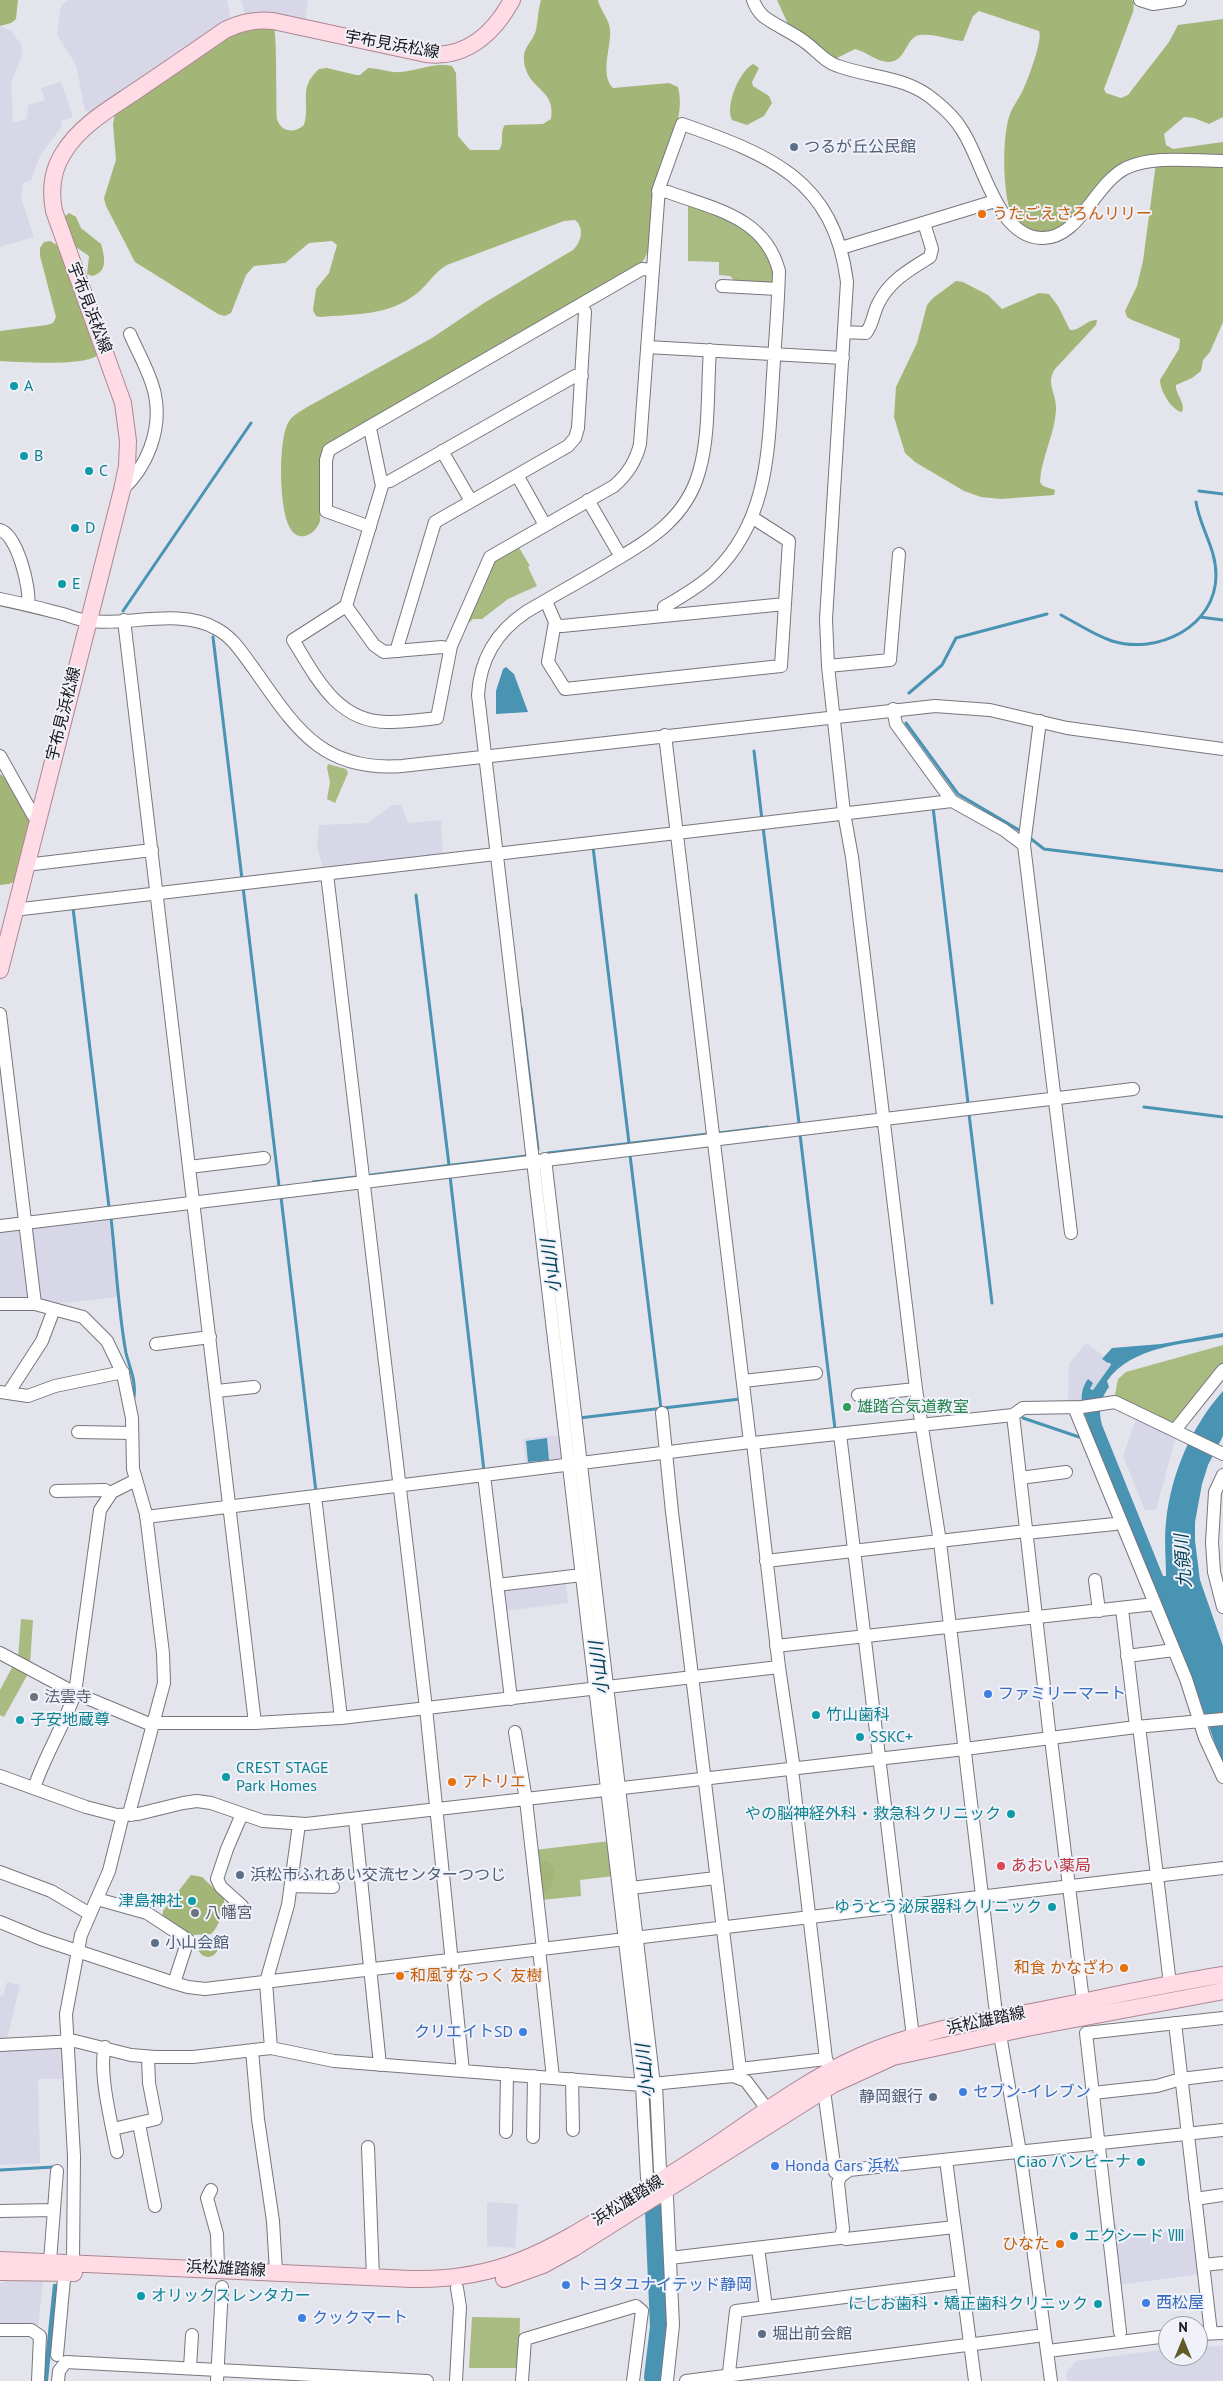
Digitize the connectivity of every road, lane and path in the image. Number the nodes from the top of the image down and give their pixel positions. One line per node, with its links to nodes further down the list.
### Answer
1 (512, 0): 25 (main road, 宇布見浜松線)
2 (753, 0): 7 (street)
3 (1140, 0): 4 (street)
4 (1180, 0)
5 (1223, 161): 7 (street)
6 (658, 191): 9 (street); 10 (street); 12 (street)
7 (995, 202): 8 (street)
8 (924, 223): 9 (street); 14 (street)
9 (841, 248): 14 (street)
10 (652, 270): 13 (street); 16 (street)
11 (722, 286): 12 (street)
12 (778, 289): 18 (street)
13 (580, 304): 20 (street); 21 (street)
14 (844, 332): 19 (street)
15 (130, 334): 25 (street)
16 (647, 347): 17 (street); 26 (street)
17 (710, 350): 18 (street); 33 (street)
18 (774, 354): 19 (street); 28 (street)
19 (843, 358): 45 (street)
20 (582, 376): 22 (street); 23 (street)
21 (368, 427): 24 (street); 30 (street)
22 (442, 452): 24 (street); 27 (street)
23 (517, 476): 27 (street); 29 (street)
24 (382, 483): 30 (street)
25 (122, 490): 41 (main road, 宇布見浜松線)
26 (588, 500): 29 (street); 33 (street)
27 (471, 502): 44 (street)
28 (753, 518): 36 (street); 39 (street)
29 (545, 525): 43 (street)
30 (370, 527): 38 (street)
31 (0, 530): 37 (street)
32 (899, 554): 45 (street)
33 (621, 557): 35 (street)
34 (0, 599): 37 (street)
35 (546, 601): 42 (street); 52 (street)
36 (785, 604): 39 (street); 42 (street)
37 (28, 605): 41 (street)
38 (346, 606): 43 (street); 44 (street)
39 (665, 615): 42 (street)
40 (124, 620): 41 (street); 52 (street); 58 (street)
41 (88, 621): 55 (main road, 宇布見浜松線)
42 (555, 625)
43 (450, 649): 44 (street)
44 (399, 651)
45 (828, 666): 47 (street)
46 (893, 709): 47 (street); 48 (street); 53 (street)
47 (834, 716): 49 (street); 54 (street)
48 (1040, 721): 50 (street); 57 (street)
49 (665, 735): 52 (street); 56 (street)
50 (1223, 749)
51 (0, 756): 55 (street)
52 (484, 756): 59 (street)
53 (952, 801): 54 (street); 57 (street)
54 (844, 813): 56 (street); 68 (street)
55 (38, 816): 60 (main road, 宇布見浜松線)
56 (677, 833): 59 (street); 69 (street)
57 (1024, 844): 67 (street)
58 (152, 850): 60 (street); 62 (street)
59 (500, 854): 61 (street); 71 (street)
60 (27, 862): 63 (main road, 宇布見浜松線)
61 (327, 874): 62 (street); 73 (street)
62 (157, 894): 63 (street); 72 (street)
63 (16, 907): 64 (main road, 宇布見浜松線)
64 (0, 970)
65 (0, 1014): 75 (street)
66 (1132, 1089): 67 (street)
67 (1054, 1098): 68 (street); 77 (street)
68 (884, 1118): 69 (street); 88 (street)
69 (714, 1138): 71 (street); 86 (street)
70 (264, 1158): 72 (street)
71 (539, 1159): 73 (street); 103 (street)
72 (189, 1167): 74 (street)
73 (364, 1181): 74 (street); 109 (street)
74 (194, 1202): 75 (street); 81 (street)
75 (26, 1222): 76 (street); 79 (street)
76 (0, 1226)
77 (1071, 1233)
78 (0, 1304): 79 (street)
79 (35, 1304): 80 (street)
80 (54, 1309): 84 (street); 89 (street)
81 (210, 1337): 82 (street); 90 (street)
82 (156, 1344)
83 (1223, 1370): 97 (street)
84 (123, 1372): 89 (street); 98 (street)
85 (816, 1373): 86 (street)
86 (743, 1381): 100 (street)
87 (254, 1387): 90 (street)
88 (916, 1389): 91 (street); 95 (street)
89 (4, 1392)
90 (217, 1392): 114 (street)
91 (858, 1395)
92 (1078, 1407): 94 (street); 97 (street); 116 (street)
93 (662, 1413): 101 (street)
94 (1012, 1415): 95 (street); 107 (street)
95 (922, 1425): 99 (street); 118 (street)
96 (78, 1432): 98 (street)
97 (1180, 1432): 102 (street)
98 (132, 1433): 108 (street)
99 (840, 1434): 100 (street); 119 (street)
100 (751, 1443): 101 (street); 120 (street)
101 (666, 1452): 103 (street); 136 (street)
102 (1222, 1453)
103 (576, 1464): 105 (street); 113 (street)
104 (1066, 1472): 107 (street)
105 (484, 1475): 109 (street); 123 (street)
106 (1223, 1475): 125 (street)
107 (1020, 1478): 117 (street)
108 (136, 1480): 111 (street); 115 (street)
109 (400, 1486): 112 (street); 140 (street)
110 (56, 1491): 111 (street)
111 (110, 1494): 138 (street)
112 (315, 1496): 114 (street); 141 (street)
113 (580, 1504): 121 (street); 137 (street)
114 (230, 1506): 115 (street); 145 (street)
115 (146, 1517): 144 (street)
116 (1121, 1521): 117 (street); 124 (street)
117 (1026, 1532): 118 (street); 128 (street)
118 (940, 1542): 119 (street); 129 (street)
119 (853, 1552): 120 (street); 130 (street)
120 (766, 1561): 131 (street)
121 (582, 1575): 123 (street); 137 (street)
122 (1095, 1580): 127 (street)
123 (497, 1585): 139 (street)
124 (1155, 1604): 126 (street); 132 (street)
125 (1223, 1607)
126 (1122, 1609): 127 (street); 134 (street)
127 (1099, 1611): 128 (street)
128 (1036, 1618): 129 (street); 148 (street)
129 (950, 1627): 130 (street); 149 (street)
130 (863, 1637): 131 (street); 150 (street)
131 (776, 1646): 135 (street)
132 (1174, 1650): 134 (street); 143 (street)
133 (0, 1653): 138 (street)
134 (1127, 1656): 146 (street)
135 (779, 1667): 136 (street); 151 (street)
136 (692, 1676): 137 (street); 154 (street)
137 (601, 1686): 139 (street); 156 (street)
138 (75, 1693): 144 (street); 155 (street)
139 (511, 1699): 140 (street)
140 (426, 1708): 141 (street); 158 (street)
141 (341, 1718): 145 (street)
142 (1223, 1719): 143 (street)
143 (1200, 1721): 146 (street); 153 (street)
144 (153, 1723): 145 (street); 160 (street)
145 (255, 1723)
146 (1137, 1727): 148 (street); 165 (street)
147 (515, 1732): 157 (street)
148 (1051, 1739): 149 (street); 168 (street)
149 (965, 1749): 150 (street); 171 (street)
150 (878, 1759): 151 (street); 174 (street)
151 (793, 1769): 154 (street); 176 (street)
152 (0, 1776): 155 (street)
153 (1223, 1777)
154 (704, 1779): 156 (street); 166 (street)
155 (34, 1788): 160 (street)
156 (613, 1790): 157 (street); 170 (street); 179 (street)
157 (526, 1800): 158 (street); 180 (street)
158 (435, 1811): 161 (street); 182 (street)
159 (242, 1814): 160 (street); 162 (street); 173 (street)
160 (127, 1815): 172 (street)
161 (355, 1820): 162 (street); 183 (street)
162 (299, 1824): 167 (street)
163 (1223, 1868): 165 (street)
164 (0, 1872): 175 (street)
165 (1157, 1876): 168 (street); 187 (street)
166 (716, 1878): 170 (street); 178 (street)
167 (291, 1886): 169 (street); 185 (street)
168 (1069, 1886): 171 (street); 189 (street)
169 (333, 1887)
170 (630, 1888): 179 (street)
171 (982, 1897): 174 (street); 192 (street)
172 (97, 1898): 175 (street); 186 (street)
173 (242, 1906)
174 (896, 1907): 176 (street); 193 (street)
175 (90, 1914): 181 (street)
176 (809, 1917): 178 (street); 201 (street)
177 (0, 1922): 181 (street)
178 (722, 1927): 179 (street); 203 (street)
179 (631, 1938): 180 (street); 210 (street)
180 (541, 1949): 182 (street); 207 (street)
181 (77, 1951): 186 (street); 194 (street)
182 (453, 1959): 183 (street); 202 (street)
183 (370, 1969): 185 (street); 200 (street)
184 (1223, 1975): 187 (main road, 浜松雄踏線)
185 (266, 1982): 186 (street); 197 (street)
186 (174, 1983)
187 (1170, 1984): 189 (main road, 浜松雄踏線)
188 (1223, 1991): 192 (main road, 浜松雄踏線)
189 (1083, 2002): 192 (main road, 浜松雄踏線)
190 (1223, 2018): 191 (street)
191 (1174, 2023): 209 (street); 211 (street)
192 (999, 2026): 193 (main road, 浜松雄踏線); 213 (main road, 浜松雄踏線); 224 (street)
193 (913, 2037): 201 (main road, 浜松雄踏線)
194 (66, 2041): 195 (street); 196 (street); 242 (street)
195 (0, 2045)
196 (106, 2047): 199 (street); 215 (street)
197 (271, 2048): 198 (street); 200 (street)
198 (252, 2050): 199 (street); 247 (street)
199 (148, 2057): 214 (street)
200 (380, 2064): 202 (street)
201 (828, 2064): 203 (street); 213 (main road, 浜松雄踏線)
202 (463, 2071): 204 (street)
203 (739, 2073): 210 (street); 213 (street)
204 (507, 2074): 206 (street); 218 (street)
205 (1223, 2074): 209 (street)
206 (534, 2076): 207 (street); 220 (street)
207 (553, 2078): 208 (street)
208 (572, 2079): 210 (street); 216 (street)
209 (1181, 2079): 211 (street); 219 (street)
210 (650, 2085): 228 (street)
211 (1093, 2093): 221 (street)
212 (825, 2098): 227 (street)
213 (772, 2115): 228 (main road, 浜松雄踏線); 252 (main road, 浜松雄踏線)
214 (138, 2124): 215 (street); 233 (street)
215 (113, 2129): 223 (street)
216 (573, 2130)
217 (1223, 2130): 219 (street)
218 (506, 2132)
219 (1188, 2134): 221 (street); 232 (street)
220 (533, 2137)
221 (1099, 2144): 224 (street); 255 (street)
222 (368, 2148): 248 (street)
223 (117, 2152)
224 (1020, 2152): 225 (street); 261 (street)
225 (946, 2160): 236 (street); 237 (street)
226 (57, 2171): 234 (street)
227 (835, 2172)
228 (658, 2182): 248 (main road, 浜松雄踏線)
229 (211, 2190): 245 (street)
230 (1223, 2196): 232 (street)
231 (668, 2197): 239 (street)
232 (1195, 2199): 244 (street)
233 (155, 2206)
234 (54, 2210): 235 (street); 241 (street)
235 (0, 2211)
236 (955, 2226): 237 (street); 250 (street)
237 (841, 2236): 238 (street)
238 (758, 2248): 239 (street); 253 (street)
239 (670, 2258): 273 (street)
240 (0, 2260): 241 (main road, 浜松雄踏線)
241 (50, 2261): 242 (main road, 浜松雄踏線)
242 (73, 2262): 245 (main road, 浜松雄踏線)
243 (1223, 2262): 244 (street)
244 (1203, 2265): 256 (street)
245 (218, 2269): 247 (main road, 浜松雄踏線)
246 (0, 2272): 252 (main road, 浜松雄踏線)
247 (276, 2272): 248 (main road, 浜松雄踏線)
248 (374, 2277)
249 (64, 2279): 262 (street)
250 (962, 2282): 253 (street); 260 (street)
251 (222, 2287): 264 (street)
252 (457, 2288): 270 (street)
253 (766, 2308): 265 (street)
254 (0, 2330): 267 (street)
255 (1120, 2332)
256 (1211, 2333)
257 (192, 2336): 263 (street)
258 (1037, 2336): 260 (street)
259 (1158, 2337): 261 (street)
260 (970, 2344): 265 (street); 275 (street)
261 (1048, 2351): 276 (street)
262 (57, 2355)
263 (190, 2368): 264 (street); 268 (street)
264 (218, 2375): 266 (street)
265 (728, 2378): 274 (street)
266 (391, 2380): 269 (street)
267 (38, 2381)
268 (58, 2381)
269 (427, 2381)
270 (456, 2381)
271 (522, 2381): 272 (street)
272 (634, 2381)
273 (667, 2381)
274 (686, 2381)
275 (975, 2381)
276 (1051, 2381)

